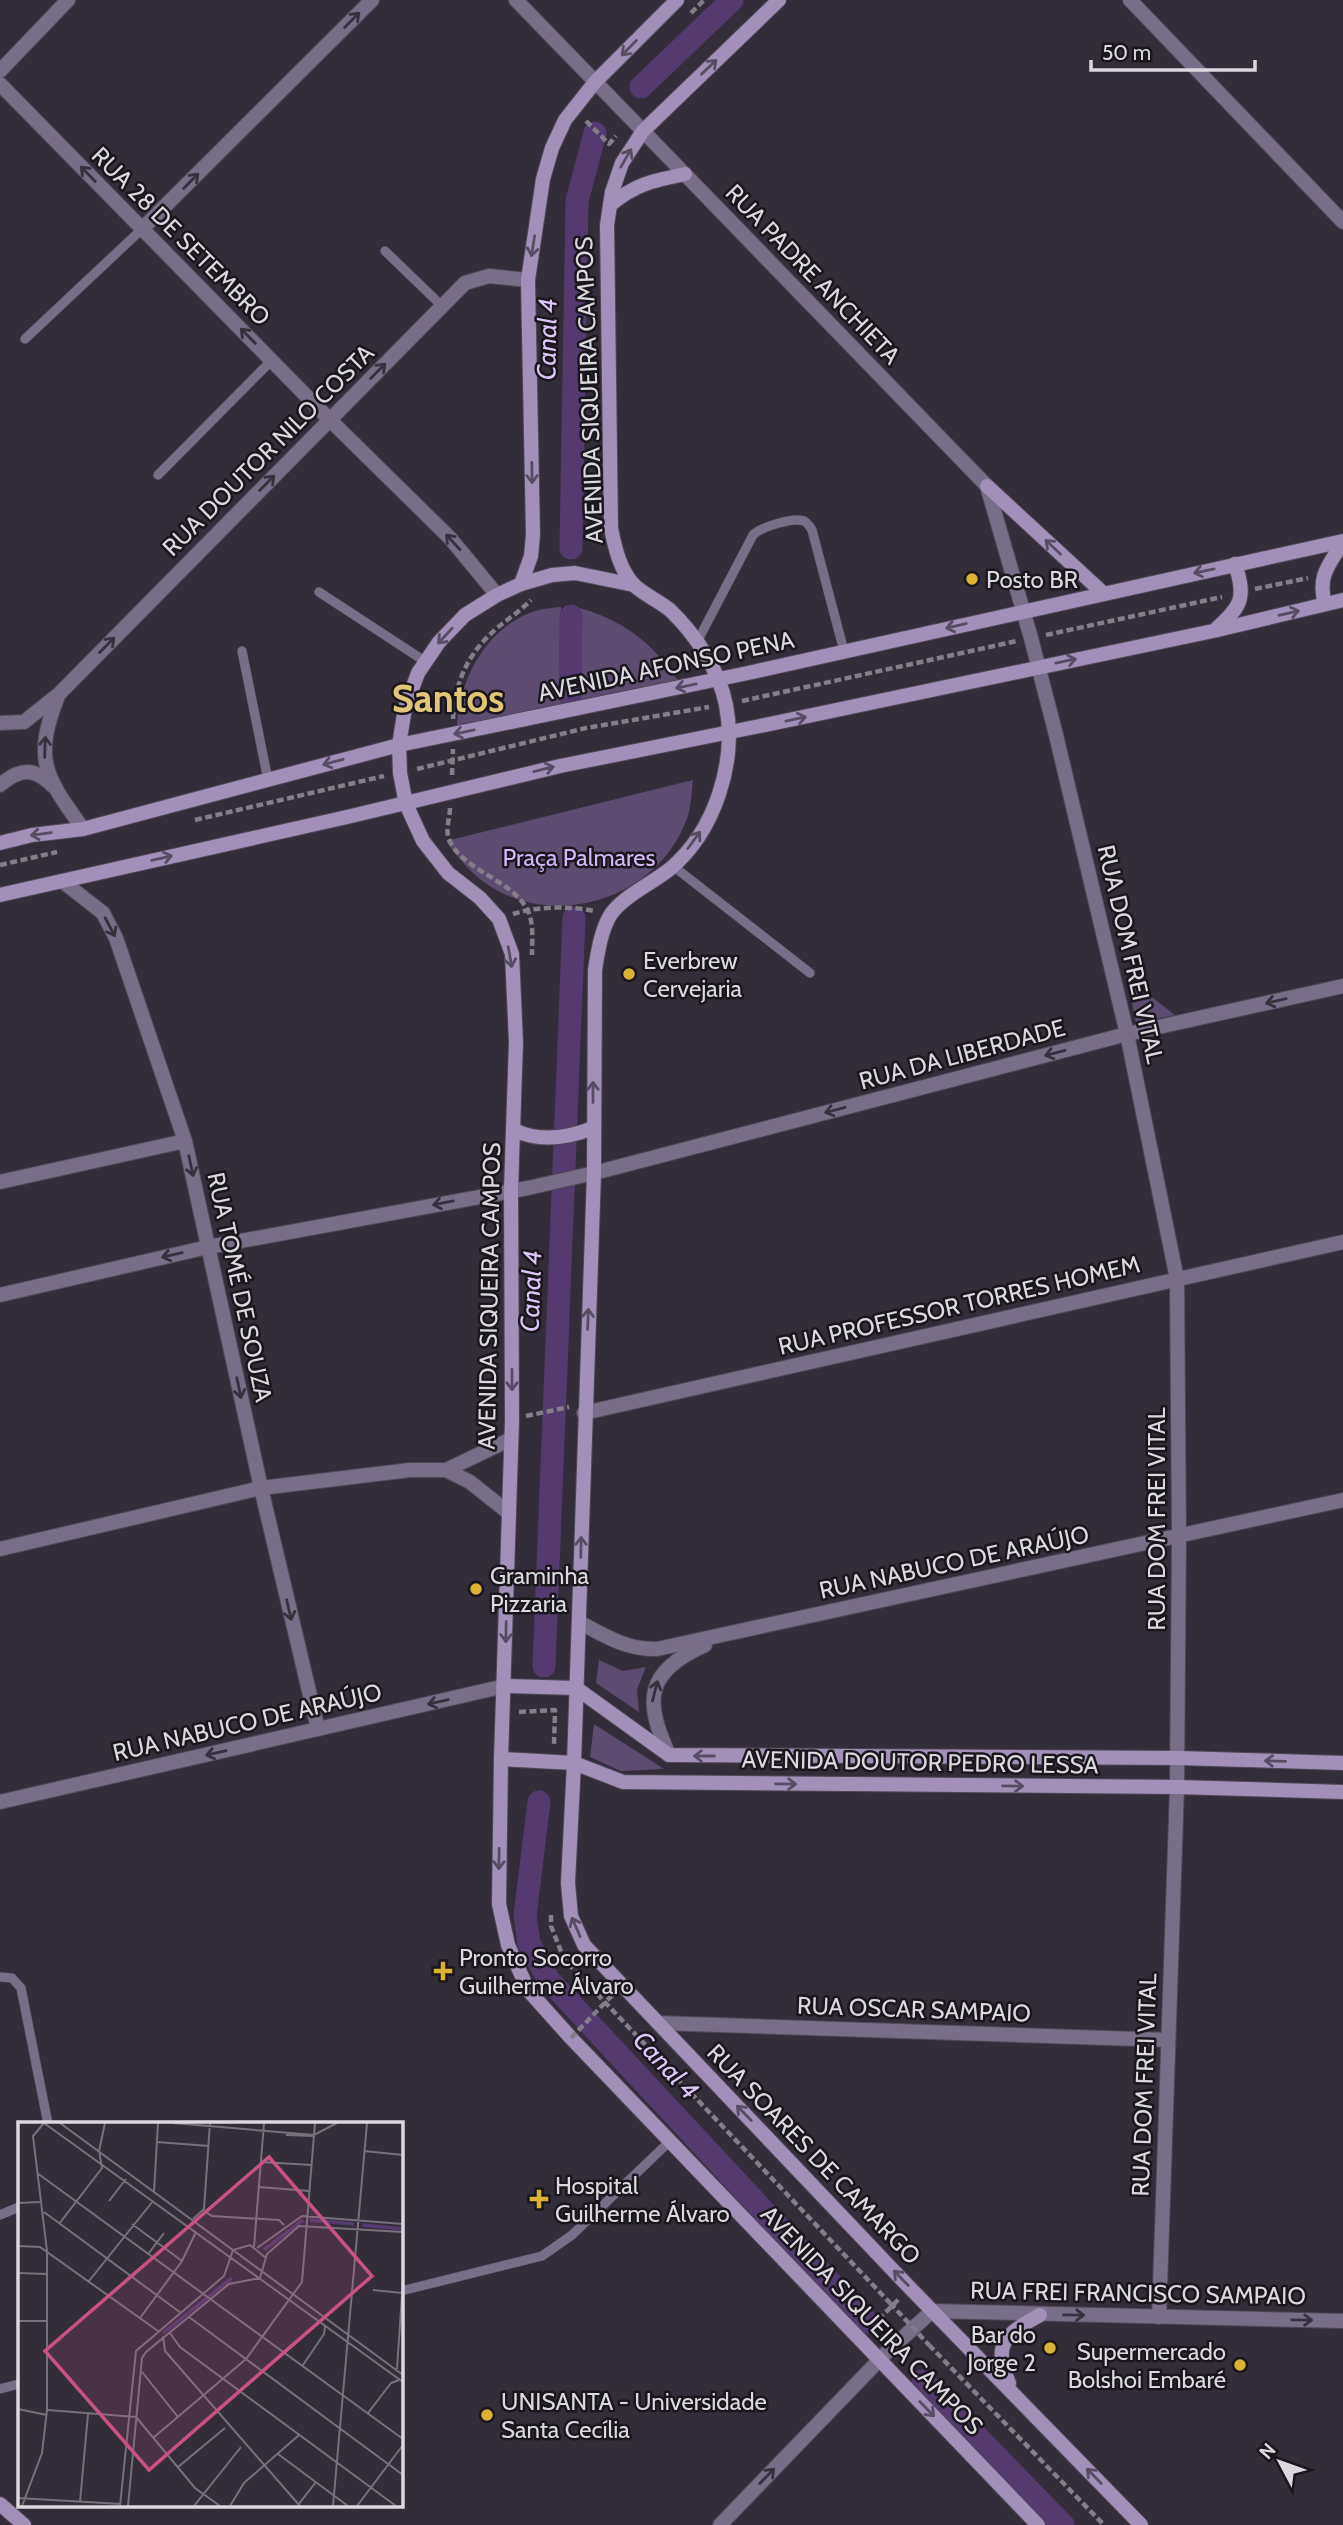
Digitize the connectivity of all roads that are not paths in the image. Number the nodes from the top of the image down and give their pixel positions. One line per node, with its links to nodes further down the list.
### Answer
1 (68, 0): 7 (street)
2 (372, 0): 14 (street, one-way to 2)
3 (516, 0): 9 (street, RUA PADRE ANCHIETA)
4 (677, 0): 9 (main road, AVENIDA SIQUEIRA CAMPOS, one-way to 9)
5 (779, 0): 10 (main road, AVENIDA SIQUEIRA CAMPOS, one-way to 5)
6 (1130, 0): 13 (street)
7 (0, 71)
8 (0, 84): 14 (street, RUA 28 DE SETEMBRO, one-way to 8)
9 (600, 87): 10 (street, RUA PADRE ANCHIETA); 16 (main road, AVENIDA SIQUEIRA CAMPOS, one-way to 16)
10 (638, 126): 11 (street, RUA PADRE ANCHIETA); 12 (main road, AVENIDA SIQUEIRA CAMPOS, one-way to 10)
11 (685, 174): 12 (main road); 22 (street, RUA PADRE ANCHIETA)
12 (610, 205): 26 (main road, AVENIDA SIQUEIRA CAMPOS)
13 (1343, 222)
14 (142, 229): 18 (lane); 19 (street, RUA 28 DE SETEMBRO, one-way to 14)
15 (386, 251): 17 (lane)
16 (528, 280): 17 (street, RUA DOUTOR NILO COSTA); 25 (main road, AVENIDA SIQUEIRA CAMPOS, one-way to 25)
17 (442, 306): 20 (street, RUA DOUTOR NILO COSTA, one-way to 17)
18 (25, 339)
19 (272, 360): 20 (street, RUA 28 DE SETEMBRO); 21 (lane)
20 (330, 420): 29 (street, RUA 28 DE SETEMBRO, one-way to 20); 40 (street, RUA DOUTOR NILO COSTA, one-way to 20)
21 (158, 475)
22 (987, 486): 28 (main road, one-way to 22); 32 (street, RUA PADRE ANCHIETA)
23 (1343, 542): 24 (main road, AVENIDA AFONSO PENA); 31 (main road)
24 (1235, 564): 28 (main road, AVENIDA AFONSO PENA, one-way to 28); 33 (main road)
25 (521, 584): 26 (main road); 29 (main road, AVENIDA SIQUEIRA CAMPOS)
26 (634, 585): 34 (main road, AVENIDA SIQUEIRA CAMPOS)
27 (319, 592): 37 (lane)
28 (1103, 593): 32 (main road, AVENIDA AFONSO PENA)
29 (497, 595): 37 (main road, AVENIDA SIQUEIRA CAMPOS, one-way to 37)
30 (1343, 600): 31 (main road)
31 (1325, 604): 33 (main road, one-way to 31)
32 (1023, 611): 36 (main road, AVENIDA AFONSO PENA, one-way to 36); 38 (street, RUA PADRE ANCHIETA)
33 (1213, 631): 38 (main road, one-way to 33)
34 (697, 642): 36 (lane); 39 (main road, AVENIDA SIQUEIRA CAMPOS)
35 (242, 651): 44 (lane)
36 (844, 651): 39 (main road, AVENIDA AFONSO PENA)
37 (426, 662): 43 (main road, AVENIDA SIQUEIRA CAMPOS)
38 (1039, 667): 42 (main road, one-way to 38); 55 (street, RUA DOM FREI VITAL)
39 (718, 679): 42 (main road, AVENIDA SIQUEIRA CAMPOS); 43 (main road, AVENIDA AFONSO PENA, one-way to 43)
40 (59, 694): 41 (street, RUA DOUTOR NILO COSTA); 46 (street, one-way to 40)
41 (0, 723)
42 (729, 733): 47 (main road, one-way to 42); 50 (main road, AVENIDA SIQUEIRA CAMPOS, one-way to 42)
43 (399, 745): 44 (main road, AVENIDA AFONSO PENA, one-way to 44); 47 (main road, AVENIDA SIQUEIRA CAMPOS)
44 (268, 779): 48 (main road, AVENIDA AFONSO PENA)
45 (0, 785): 46 (street)
46 (54, 787): 48 (street)
47 (406, 804): 51 (main road, one-way to 47); 57 (main road, AVENIDA SIQUEIRA CAMPOS, one-way to 57)
48 (83, 829): 49 (main road, AVENIDA AFONSO PENA, one-way to 49)
49 (0, 843)
50 (673, 866): 53 (lane); 56 (main road, AVENIDA SIQUEIRA CAMPOS, one-way to 50)
51 (62, 881): 52 (main road); 58 (street, RUA TOMÉ DE SOUZA, one-way to 58)
52 (0, 895)
53 (810, 974)
54 (1343, 986): 55 (street, RUA DA LIBERDADE, one-way to 55)
55 (1127, 1034): 59 (street, RUA DA LIBERDADE, one-way to 59); 64 (street, RUA DOM FREI VITAL)
56 (593, 1128): 57 (main road); 59 (main road, AVENIDA SIQUEIRA CAMPOS)
57 (514, 1130): 61 (main road, AVENIDA SIQUEIRA CAMPOS)
58 (185, 1140): 60 (street); 63 (street, RUA TOMÉ DE SOUZA, one-way to 63)
59 (594, 1173): 61 (street, RUA DA LIBERDADE); 66 (main road, AVENIDA SIQUEIRA CAMPOS, one-way to 59)
60 (0, 1182)
61 (510, 1190): 63 (street, one-way to 63); 67 (main road, AVENIDA SIQUEIRA CAMPOS, one-way to 67)
62 (1343, 1242): 64 (street, RUA PROFESSOR TORRES HOMEM)
63 (208, 1247): 65 (street, one-way to 65); 69 (street, RUA TOMÉ DE SOUZA, one-way to 69)
64 (1177, 1279): 66 (street, RUA PROFESSOR TORRES HOMEM); 72 (street, RUA DOM FREI VITAL)
65 (0, 1295)
66 (584, 1413): 74 (main road, AVENIDA SIQUEIRA CAMPOS, one-way to 66)
67 (511, 1439): 68 (street); 71 (main road, AVENIDA SIQUEIRA CAMPOS)
68 (446, 1470): 69 (street); 71 (street)
69 (261, 1489): 73 (street); 78 (street, RUA TOMÉ DE SOUZA, one-way to 78)
70 (1343, 1500): 72 (street, RUA NABUCO DE ARAÚJO)
71 (509, 1513): 76 (main road, AVENIDA SIQUEIRA CAMPOS, one-way to 76)
72 (1179, 1536): 75 (street, RUA NABUCO DE ARAÚJO); 80 (street, RUA DOM FREI VITAL)
73 (0, 1549)
74 (579, 1622): 75 (street, RUA NABUCO DE ARAÚJO); 77 (main road, AVENIDA SIQUEIRA CAMPOS)
75 (725, 1636): 79 (street, one-way to 75)
76 (510, 1686): 77 (main road); 78 (street, RUA NABUCO DE ARAÚJO, one-way to 78); 81 (main road, AVENIDA SIQUEIRA CAMPOS)
77 (570, 1688): 79 (main road); 82 (main road, AVENIDA SIQUEIRA CAMPOS)
78 (318, 1729): 86 (street, RUA NABUCO DE ARAÚJO, one-way to 86)
79 (669, 1755): 80 (main road, AVENIDA DOUTOR PEDRO LESSA, one-way to 79)
80 (1178, 1758): 83 (main road, AVENIDA DOUTOR PEDRO LESSA, one-way to 80); 84 (street, RUA DOM FREI VITAL)
81 (507, 1760): 82 (main road, AVENIDA DOUTOR PEDRO LESSA); 91 (main road, AVENIDA SIQUEIRA CAMPOS, one-way to 91)
82 (574, 1763): 84 (main road, AVENIDA DOUTOR PEDRO LESSA, one-way to 84); 88 (main road, RUA SOARES DE CAMARGO, one-way to 82)
83 (1343, 1763)
84 (1177, 1787): 85 (main road, AVENIDA DOUTOR PEDRO LESSA); 89 (street, RUA DOM FREI VITAL)
85 (1343, 1792)
86 (0, 1802)
87 (0, 1977): 90 (lane)
88 (659, 2023): 89 (street, RUA OSCAR SAMPAIO); 97 (main road, RUA SOARES DE CAMARGO, one-way to 88)
89 (1168, 2040): 96 (street, RUA DOM FREI VITAL)
90 (48, 2122)
91 (670, 2141): 94 (lane); 99 (main road, AVENIDA SIQUEIRA CAMPOS)
92 (18, 2207): 93 (lane)
93 (0, 2215)
94 (402, 2291)
95 (1040, 2315): 96 (street, RUA FREI FRANCISCO SAMPAIO, one-way to 96); 97 (street, RUA FREI FRANCISCO SAMPAIO); 102 (main road)
96 (1159, 2317): 98 (street, RUA FREI FRANCISCO SAMPAIO, one-way to 98)
97 (923, 2319): 99 (street); 102 (main road, RUA SOARES DE CAMARGO)
98 (1343, 2321)
99 (883, 2357): 105 (street, one-way to 99); 106 (main road, AVENIDA SIQUEIRA CAMPOS, one-way to 106)
100 (18, 2384): 101 (lane)
101 (0, 2389)
102 (1012, 2391): 107 (main road, RUA SOARES DE CAMARGO, one-way to 102)
103 (0, 2504): 104 (main road)
104 (24, 2525)
105 (720, 2525)
106 (1038, 2525)
107 (1142, 2525)

